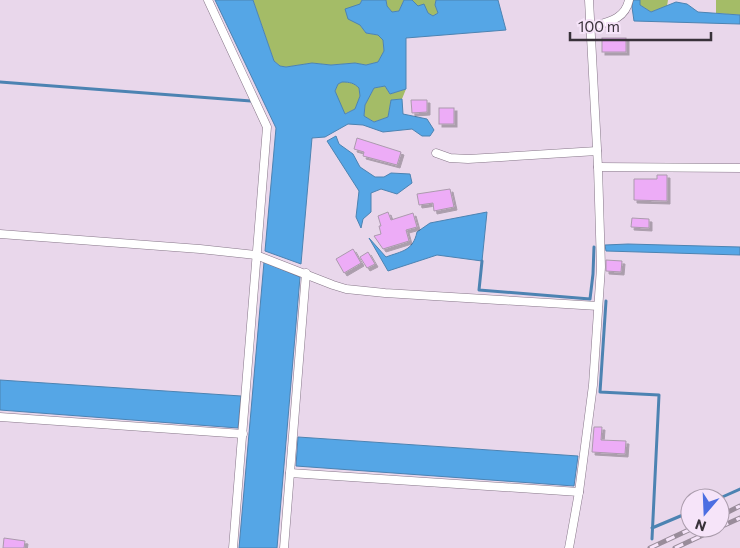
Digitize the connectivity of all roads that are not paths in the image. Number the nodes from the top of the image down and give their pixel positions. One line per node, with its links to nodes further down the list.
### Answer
1 (208, 0): 10 (street)
2 (589, 0): 4 (street)
3 (629, 0): 4 (street)
4 (590, 28): 5 (street)
5 (597, 151): 6 (street); 7 (street)
6 (436, 153)
7 (598, 167): 8 (street); 12 (street)
8 (740, 168)
9 (0, 234): 10 (street)
10 (256, 255): 11 (street); 14 (street)
11 (306, 273): 12 (street); 15 (street)
12 (598, 306): 16 (street)
13 (0, 417): 14 (street)
14 (243, 434): 17 (street)
15 (290, 473): 16 (street); 18 (street)
16 (579, 492): 19 (street)
17 (233, 548)
18 (284, 548)
19 (569, 548)

